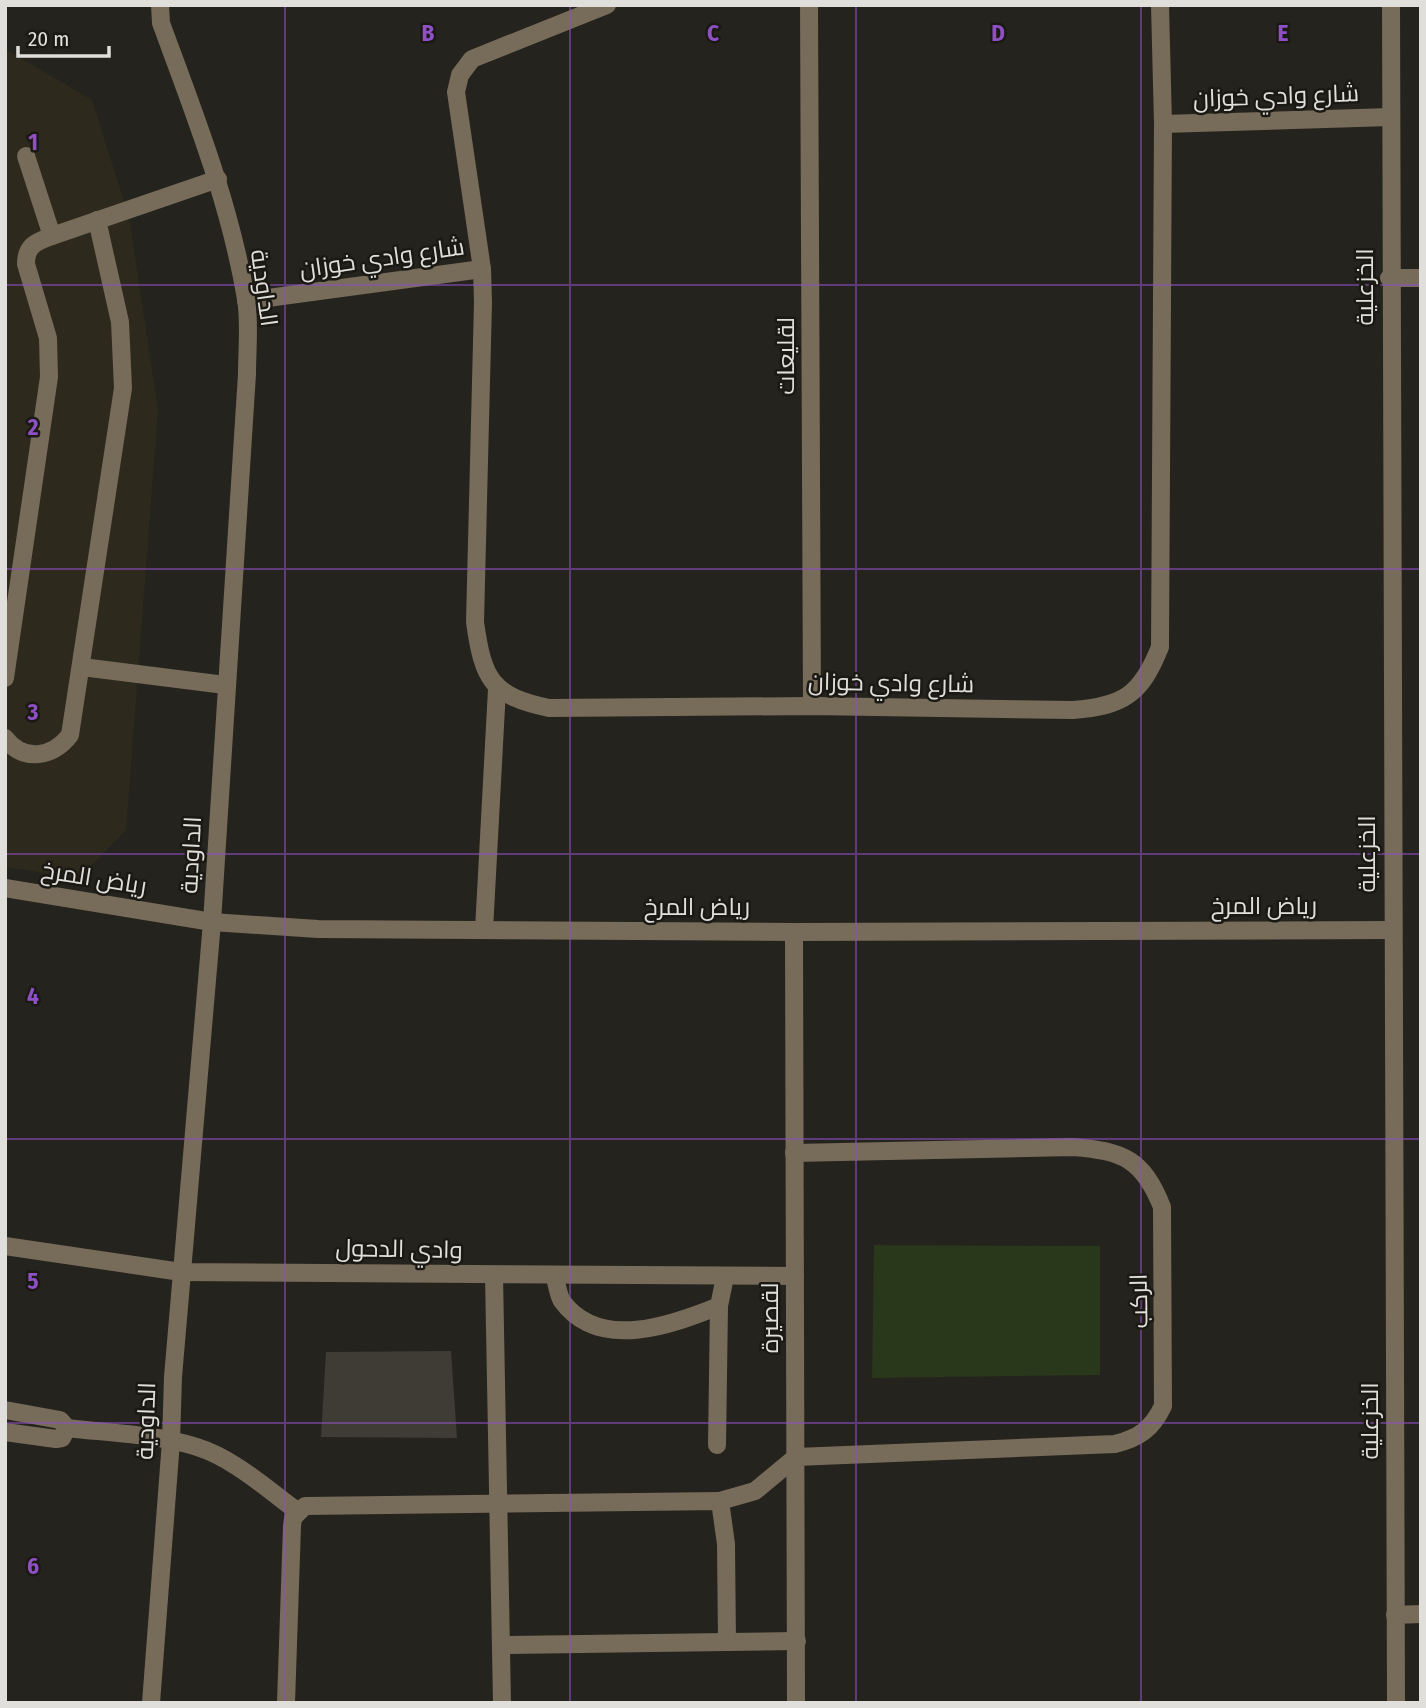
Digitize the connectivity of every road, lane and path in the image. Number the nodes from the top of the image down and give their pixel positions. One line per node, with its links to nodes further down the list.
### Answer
1 (146, 5): 6 (street, الداودية)
2 (607, 5): 13 (street, شارع وادي خوزان)
3 (809, 5): 21 (street, لقليعات)
4 (1160, 5): 8 (street, شارع وادي خوزان)
5 (1391, 5): 7 (street, الخزعلية)
6 (160, 14): 10 (street, الداودية)
7 (1390, 117): 8 (street, شارع وادي خوزان); 14 (street, الخزعلية)
8 (1163, 124): 21 (street, شارع وادي خوزان)
9 (26, 156): 12 (street)
10 (218, 180): 11 (street); 16 (street, الداودية)
11 (97, 220): 12 (street); 17 (street)
12 (52, 236): 18 (street)
13 (482, 269): 16 (street, شارع وادي خوزان); 20 (street, شارع وادي خوزان)
14 (1389, 278): 15 (street); 26 (street, الخزعلية)
15 (1421, 278)
16 (246, 301): 19 (street, الداودية)
17 (82, 667): 19 (street); 22 (street)
18 (5, 678)
19 (225, 685): 24 (street, الداودية)
20 (497, 689): 21 (street, شارع وادي خوزان); 25 (street)
21 (812, 706)
22 (5, 738)
23 (5, 888): 24 (street, رياض المرخ)
24 (212, 922): 25 (street, رياض المرخ); 30 (street, الداودية)
25 (484, 930): 27 (street, رياض المرخ)
26 (1392, 930): 27 (street, رياض المرخ); 46 (street, الخزعلية)
27 (794, 932): 28 (street, لقصيرة)
28 (794, 1153): 33 (street, لقصيرة); 41 (street, الركب)
29 (5, 1246): 30 (street, وادي الدحول)
30 (181, 1272): 31 (street, وادي الدحول); 39 (street, الداودية)
31 (494, 1275): 32 (street, وادي الدحول); 43 (street)
32 (554, 1275): 34 (street, وادي الدحول); 35 (street)
33 (795, 1276): 34 (street, وادي الدحول); 41 (street, لقصيرة)
34 (724, 1277): 35 (street)
35 (719, 1306): 40 (street)
36 (5, 1410): 37 (street)
37 (67, 1428): 38 (street); 39 (street)
38 (5, 1432)
39 (171, 1441): 44 (street); 50 (street, الداودية)
40 (717, 1445)
41 (796, 1457): 42 (street); 47 (street, لقصيرة)
42 (720, 1501): 43 (street); 48 (street)
43 (499, 1504): 44 (street); 49 (street)
44 (298, 1511): 51 (street)
45 (1421, 1614): 46 (street)
46 (1395, 1615): 54 (street, الخزعلية)
47 (797, 1641): 48 (street); 53 (street, لقصيرة)
48 (727, 1642): 49 (street)
49 (501, 1644): 52 (street)
50 (151, 1703)
51 (286, 1703)
52 (502, 1703)
53 (796, 1703)
54 (1396, 1703)

